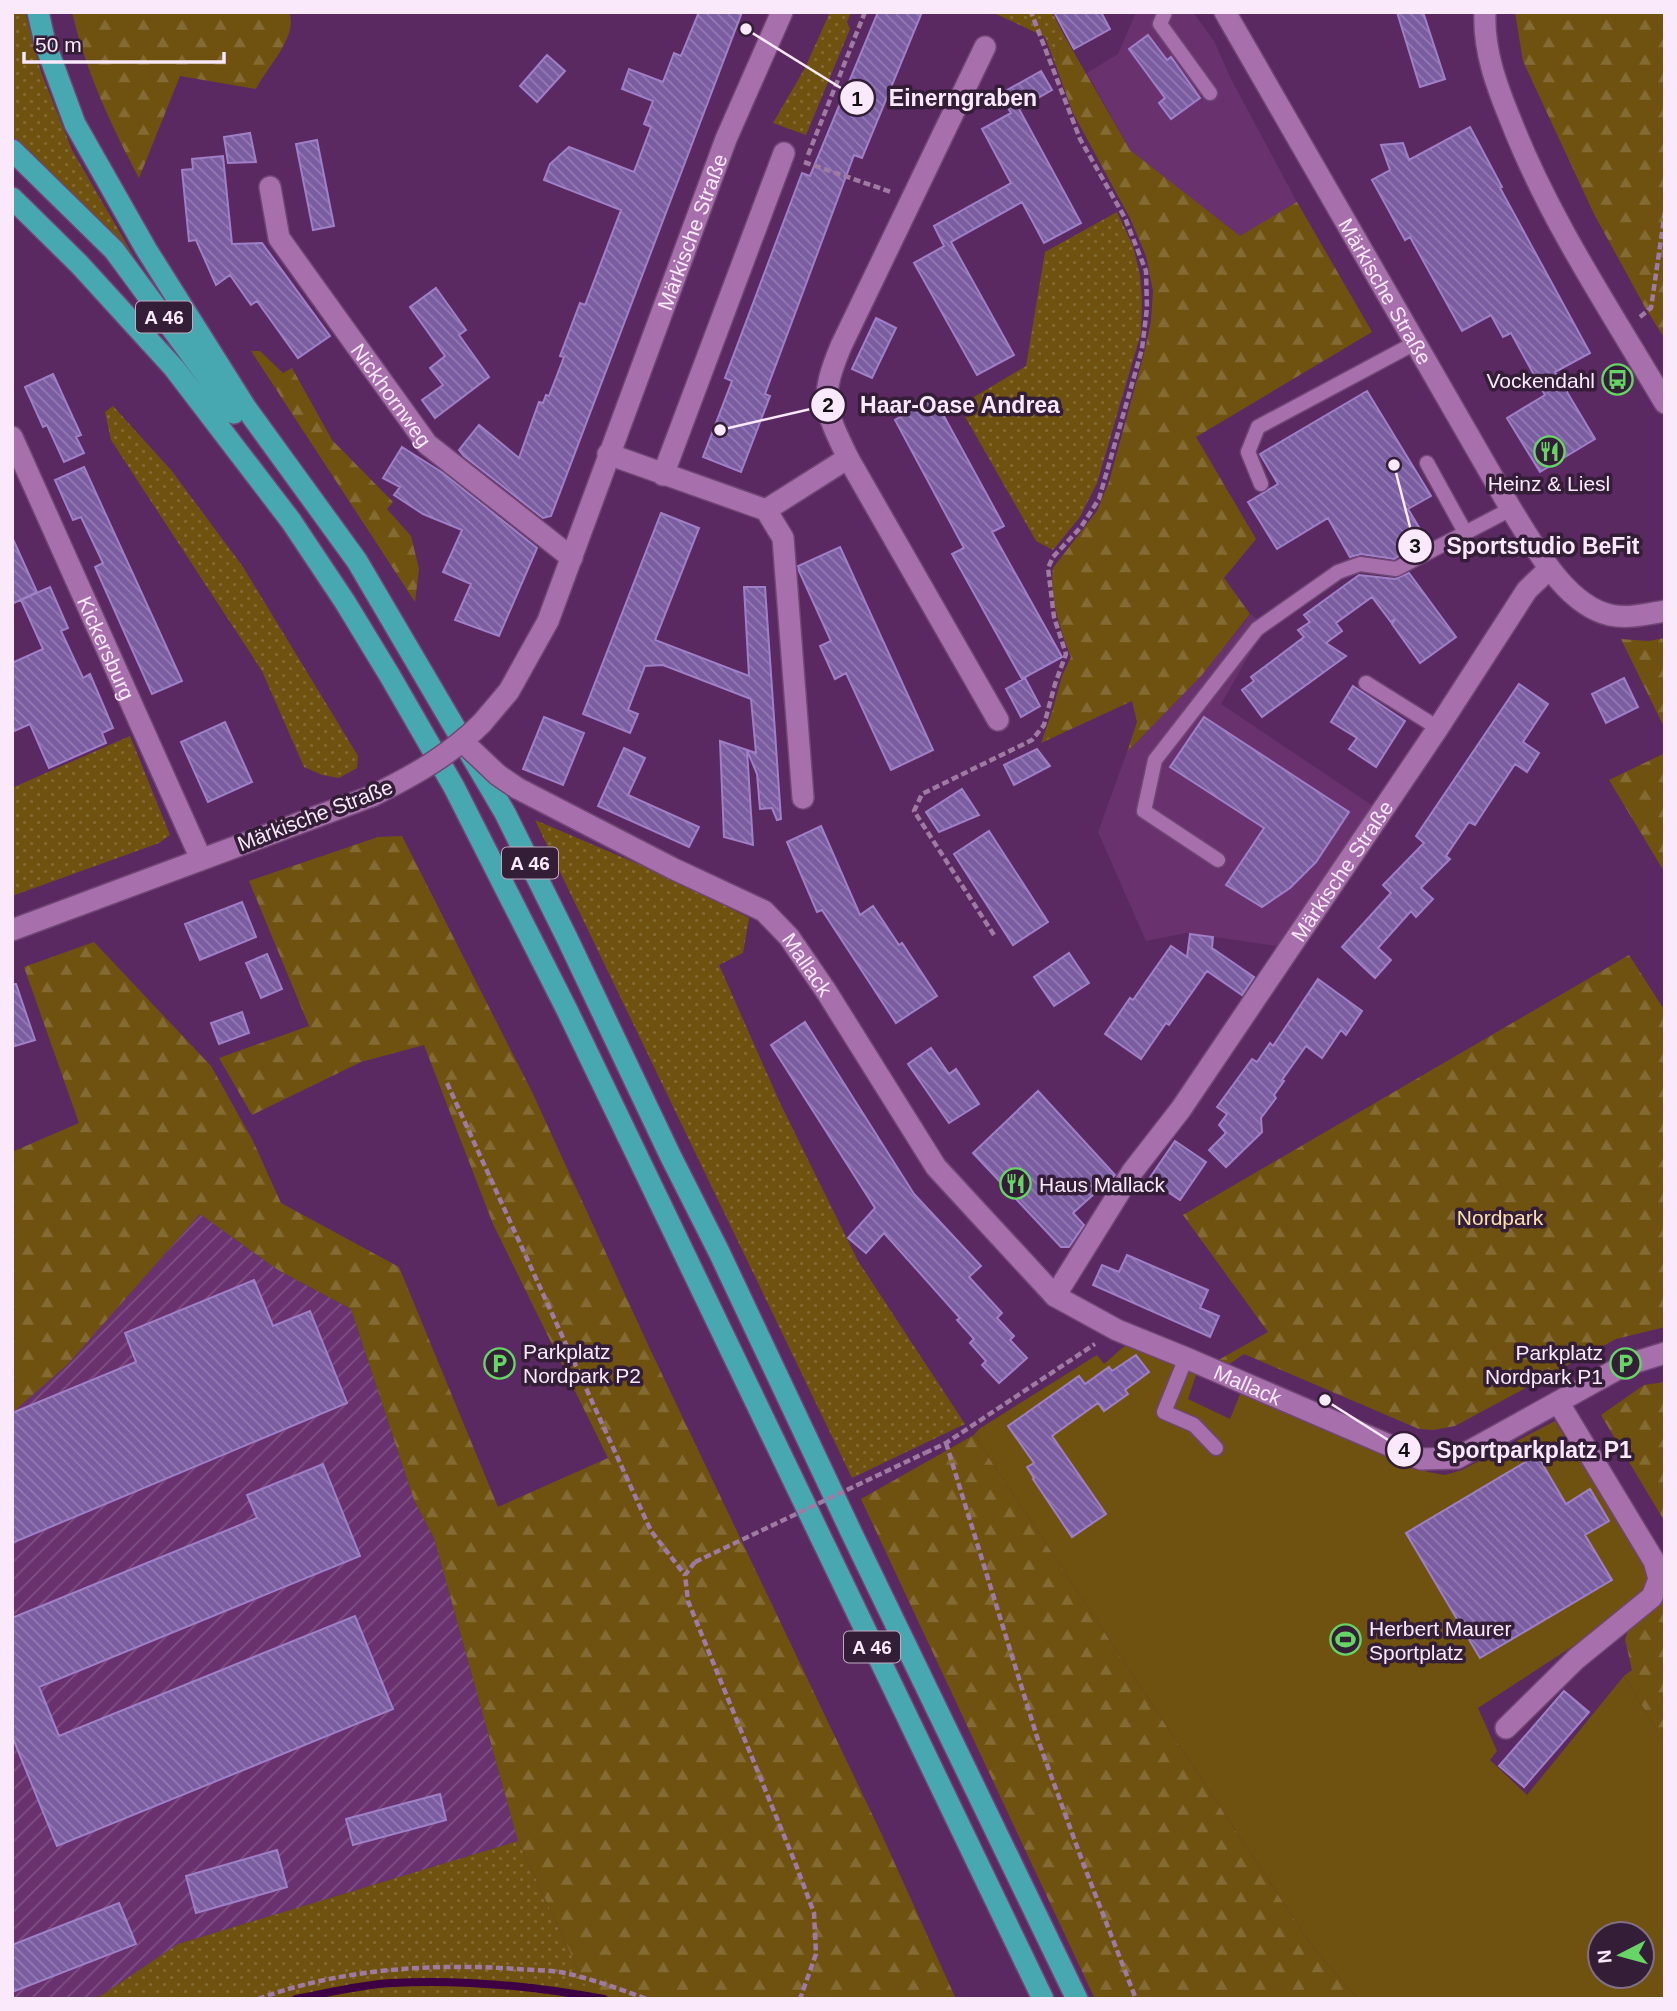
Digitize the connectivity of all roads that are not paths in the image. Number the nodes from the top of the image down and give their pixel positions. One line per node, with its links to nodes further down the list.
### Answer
1 (38, 12): 20 (highway)
2 (782, 12): 15 (street, Märkische Straße)
3 (1165, 12): 7 (lane)
4 (1225, 12): 12 (street, Märkische Straße)
5 (1485, 12): 13 (street)
6 (985, 47): 16 (street)
7 (1210, 93)
8 (12, 149): 20 (highway, A 46)
9 (783, 153): 18 (street)
10 (270, 187): 24 (street, Nickhornweg)
11 (12, 198): 41 (highway, A 46)
12 (1415, 343): 19 (lane); 21 (street, Märkische Straße)
13 (1665, 403)
14 (12, 437): 32 (street, Kickersburg)
15 (608, 454): 18 (street); 24 (street, Märkische Straße)
16 (848, 458): 22 (street); 28 (street)
17 (1427, 463): 23 (lane)
18 (663, 475): 22 (street)
19 (1261, 484)
20 (306, 492): 42 (highway, A 46)
21 (1511, 509): 23 (lane); 25 (street, Märkische Straße)
22 (766, 510): 31 (street)
23 (1465, 532): 33 (lane)
24 (572, 558): 30 (street, Märkische Straße, bridge)
25 (1549, 569): 26 (street, Märkische Straße); 29 (street, Märkische Straße)
26 (1665, 611)
27 (1366, 683): 29 (lane)
28 (998, 720)
29 (1438, 728): 35 (street, Märkische Straße)
30 (463, 742): 32 (street, Märkische Straße, bridge); 35 (street, Mallack, bridge)
31 (803, 798)
32 (201, 859): 34 (street, Märkische Straße)
33 (1218, 860)
34 (12, 930)
35 (1055, 1296): 37 (street, Mallack)
36 (1665, 1353): 38 (street, Mallack)
37 (1186, 1358): 38 (street, Mallack); 39 (lane)
38 (1558, 1402): 40 (street)
39 (1216, 1448)
40 (1506, 1728)
41 (1043, 1999)
42 (1077, 1999)

